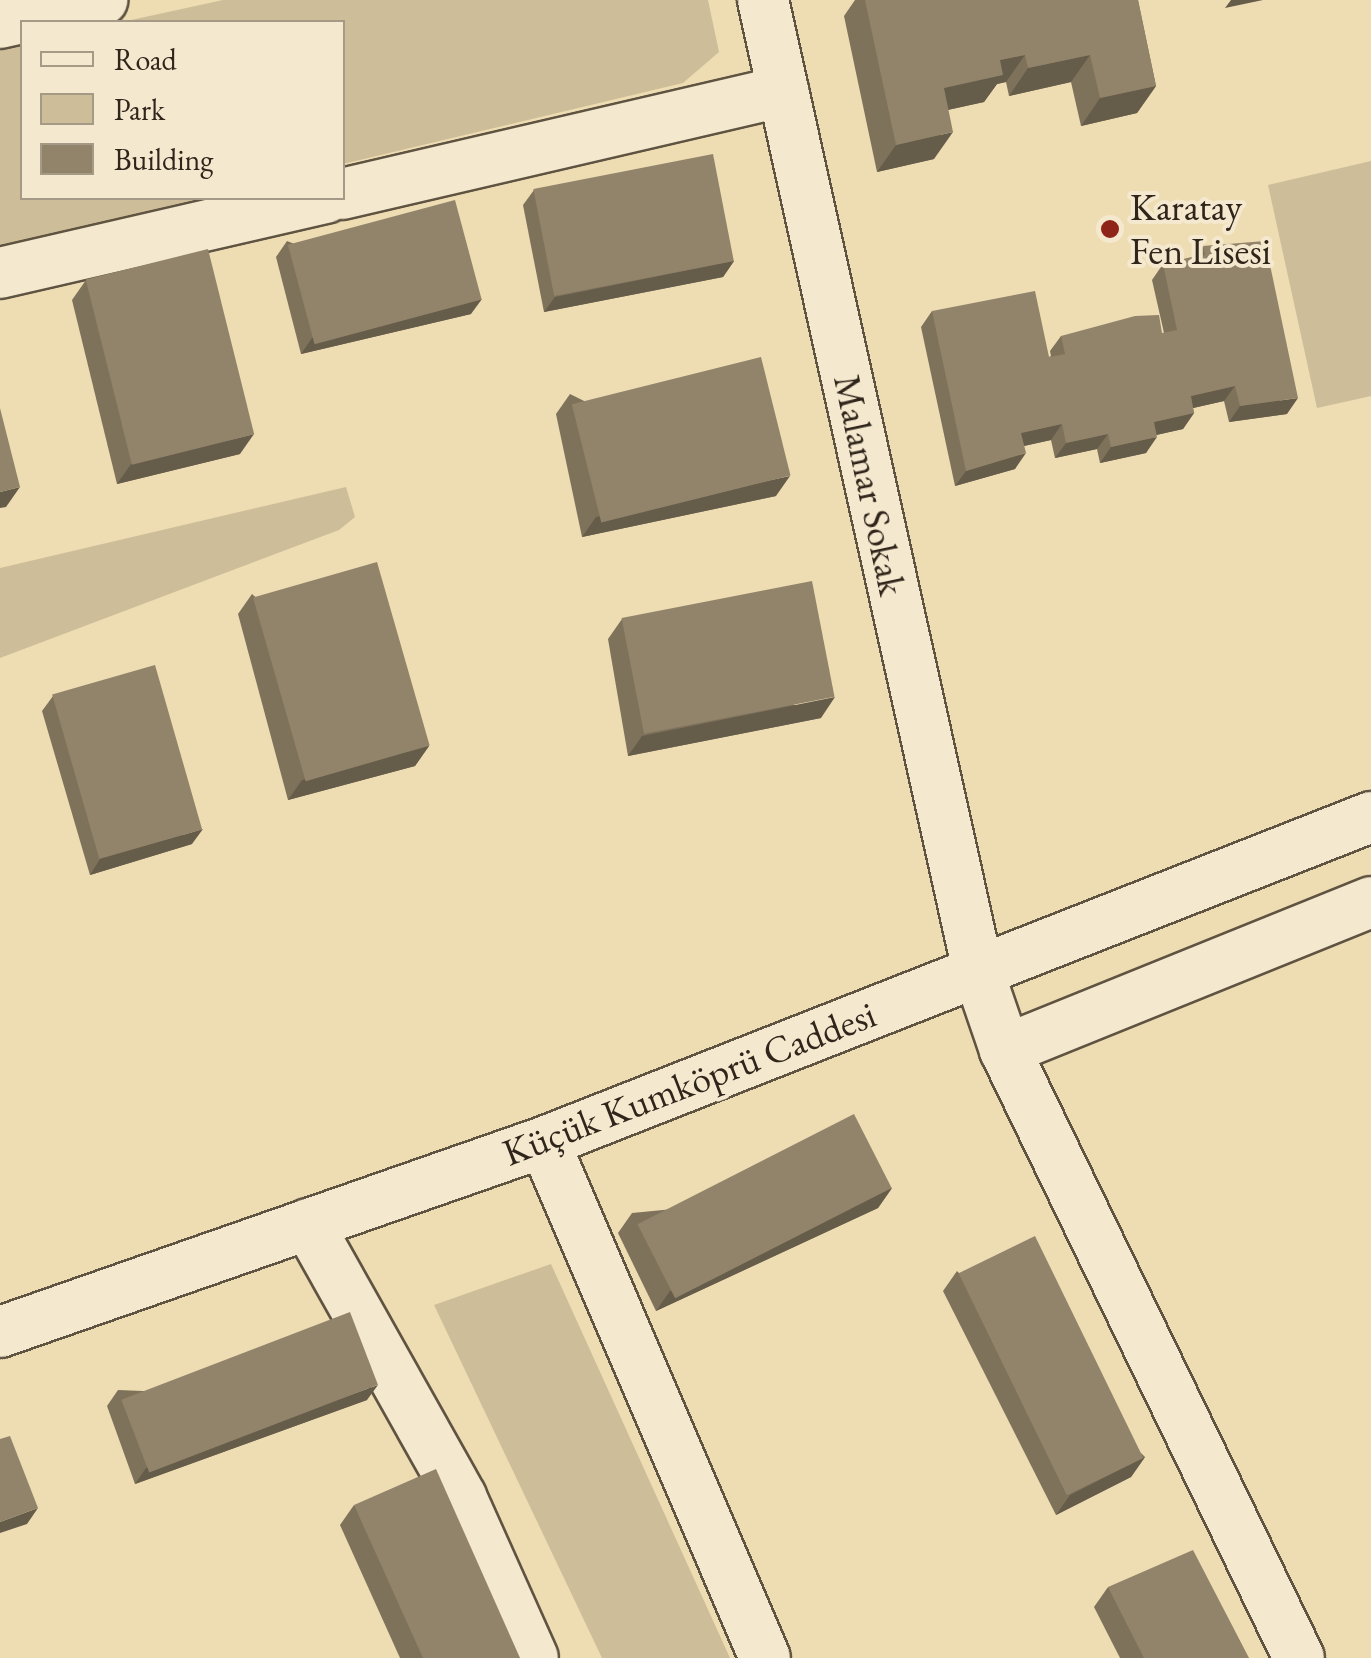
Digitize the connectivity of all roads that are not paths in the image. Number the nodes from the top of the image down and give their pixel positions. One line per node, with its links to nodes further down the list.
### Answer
1 (102, 0): 3 (street)
2 (763, 0): 4 (street, Malamar Sokak)
3 (0, 23)
4 (783, 91): 5 (street); 10 (street, Malamar Sokak)
5 (345, 193)
6 (317, 200): 7 (street)
7 (0, 274)
8 (1371, 817): 10 (street, Küçük Kumköprü Caddesi)
9 (1371, 902): 11 (street)
10 (978, 970): 11 (street, Malamar Sokak); 12 (street, Küçük Kumköprü Caddesi)
11 (1005, 1050): 17 (street, Malamar Sokak)
12 (544, 1142): 13 (street, Küçük Kumköprü Caddesi); 16 (street)
13 (308, 1224): 14 (street, Küçük Kumköprü Caddesi); 15 (street)
14 (0, 1332)
15 (534, 1658)
16 (765, 1658)
17 (1300, 1658)

